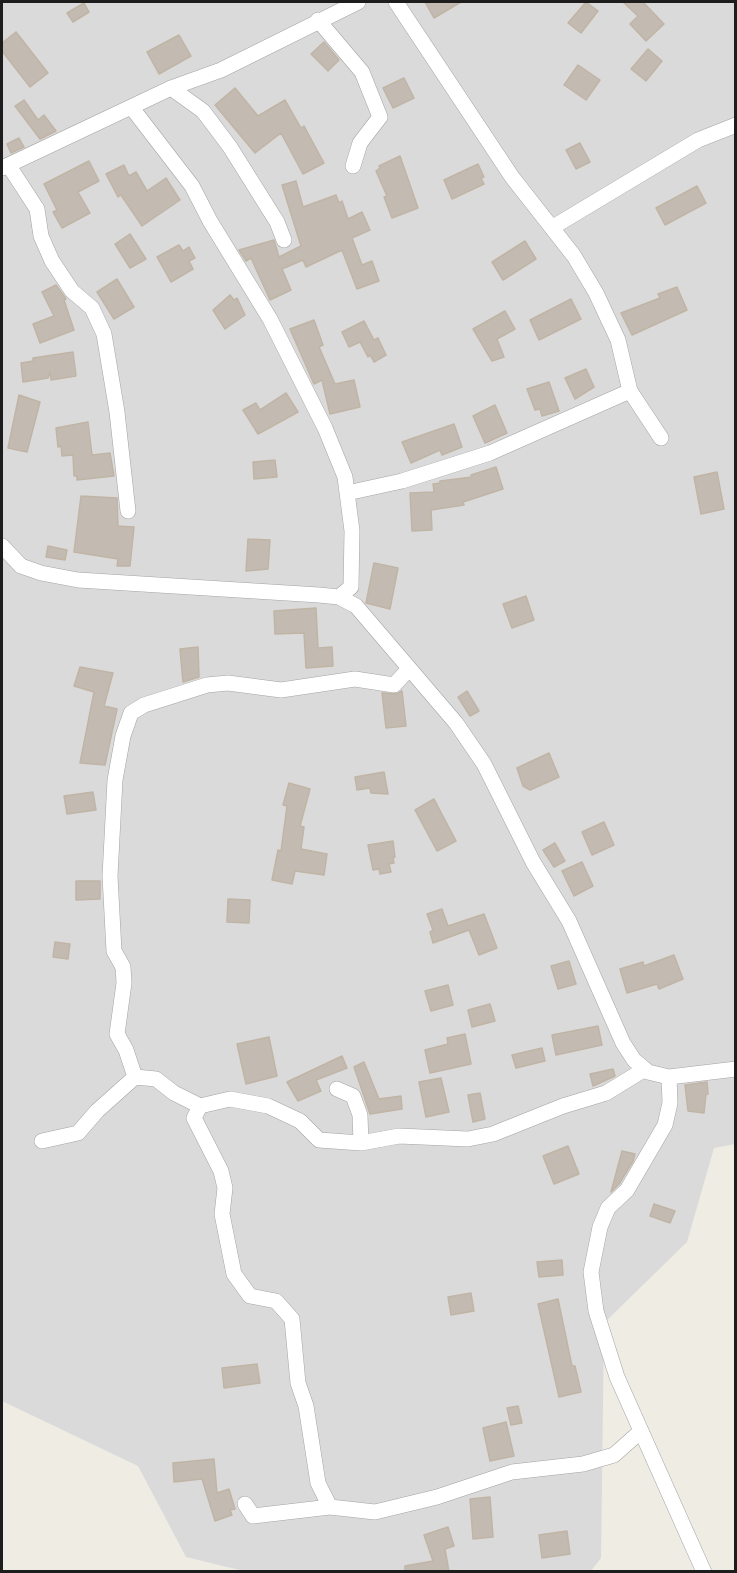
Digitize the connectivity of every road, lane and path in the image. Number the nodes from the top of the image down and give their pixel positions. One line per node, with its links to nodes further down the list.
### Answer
1 (358, 2): 3 (street)
2 (396, 2): 9 (street)
3 (318, 20): 4 (street); 7 (street)
4 (171, 88): 5 (street); 10 (street)
5 (132, 108): 8 (street); 13 (street)
6 (735, 125): 9 (street)
7 (353, 166)
8 (5, 167): 14 (street)
9 (553, 227): 11 (street)
10 (284, 240)
11 (630, 391): 12 (street); 13 (street)
12 (661, 438)
13 (347, 493): 16 (street)
14 (128, 511)
15 (2, 546): 16 (street)
16 (339, 597): 17 (street)
17 (409, 669): 18 (street); 20 (street)
18 (645, 1069): 21 (street); 25 (street)
19 (735, 1069): 21 (street)
20 (135, 1077): 23 (street); 24 (street)
21 (669, 1077): 26 (street)
22 (337, 1089): 25 (street)
23 (200, 1106): 25 (street); 28 (street)
24 (42, 1141)
25 (361, 1143)
26 (641, 1431): 28 (street); 29 (street)
27 (245, 1504): 28 (street)
28 (330, 1507)
29 (704, 1572)

